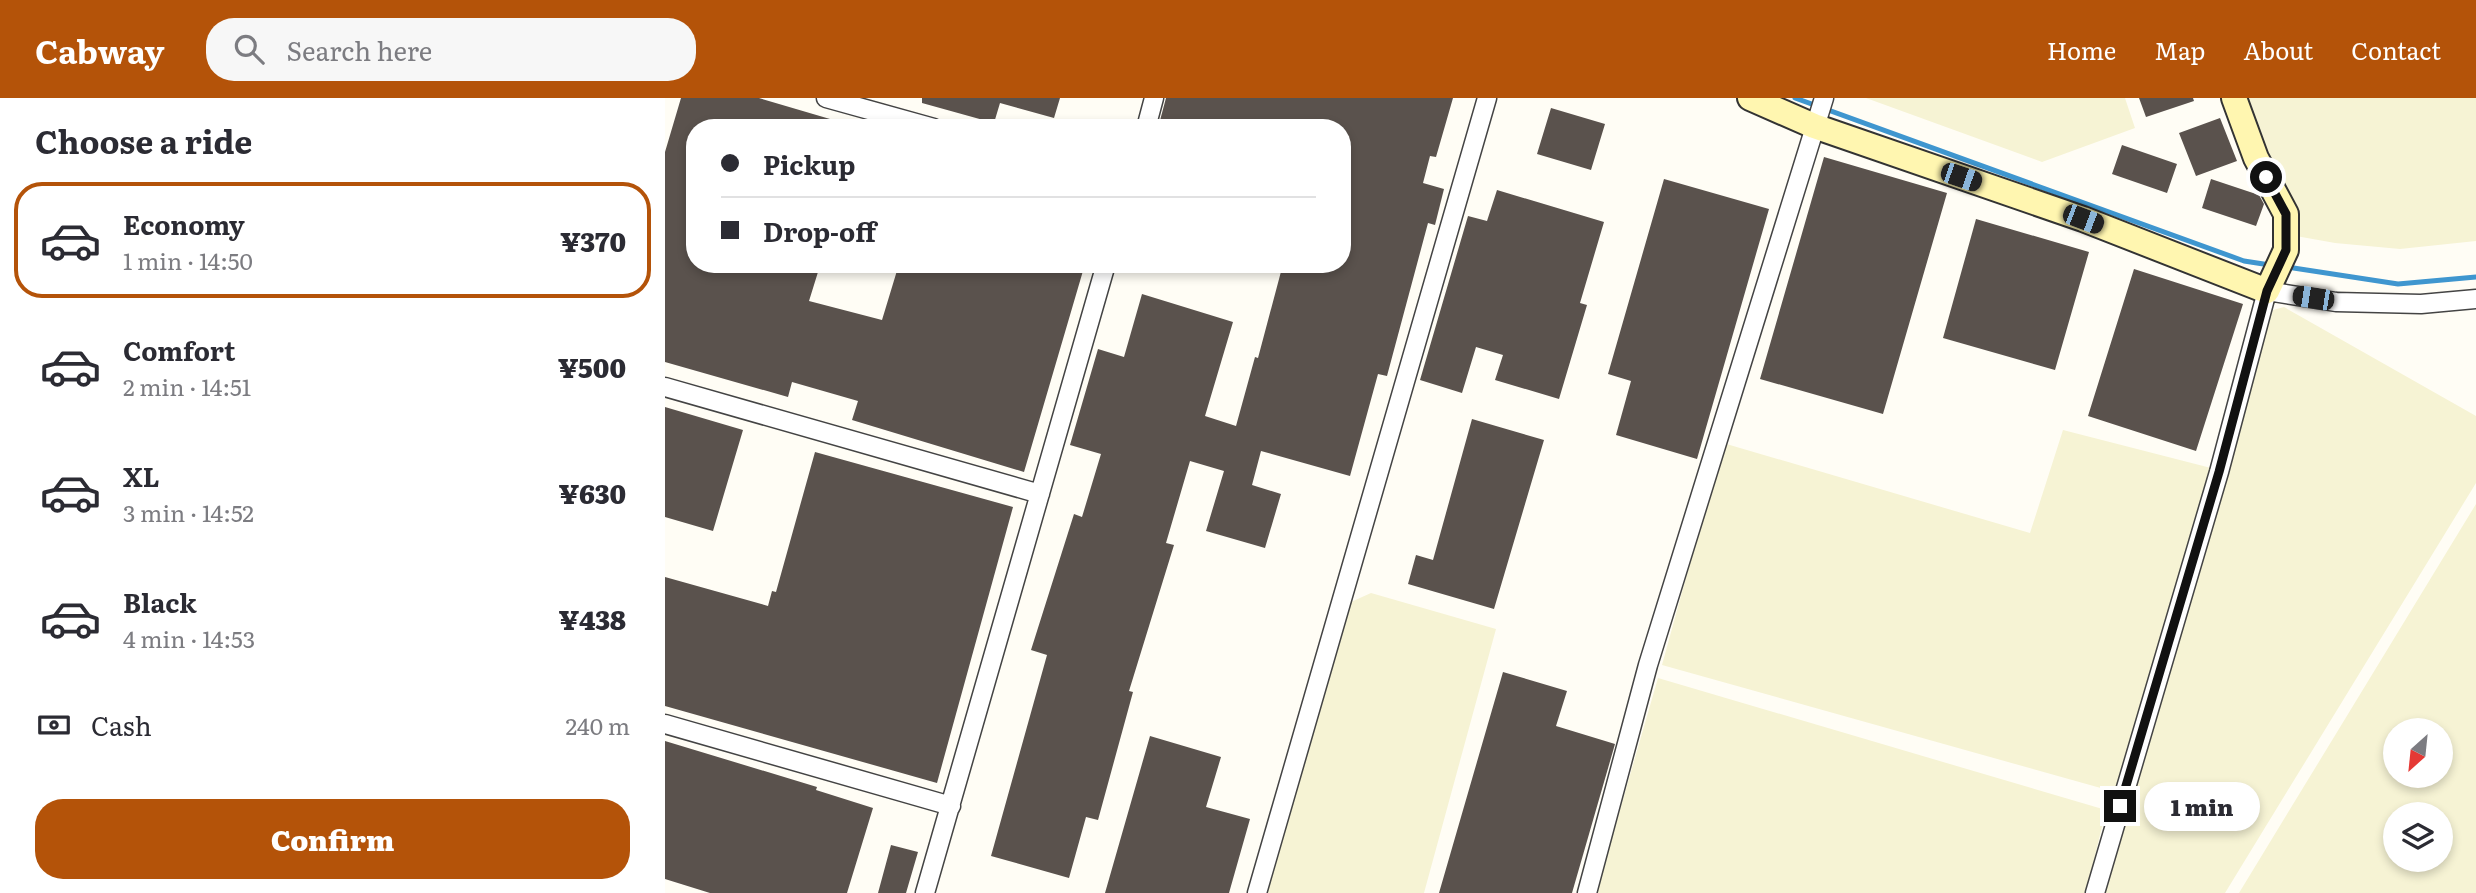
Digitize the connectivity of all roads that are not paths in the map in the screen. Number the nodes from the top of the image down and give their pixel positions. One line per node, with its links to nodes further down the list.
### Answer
1 (826, 98): 7 (street)
2 (1154, 98): 8 (street)
3 (1487, 98): 18 (street)
4 (1750, 98): 9 (street)
5 (1824, 98): 9 (street)
6 (2234, 98): 10 (street)
7 (902, 119)
8 (1148, 119)
9 (1814, 126): 10 (street); 19 (street)
10 (2277, 271): 12 (street); 20 (street)
11 (1104, 273): 14 (street)
12 (2476, 299)
13 (665, 387): 14 (street)
14 (1040, 494): 16 (street)
15 (665, 724): 16 (street)
16 (951, 806): 17 (street)
17 (925, 893)
18 (1257, 893)
19 (1587, 893)
20 (2095, 893)

